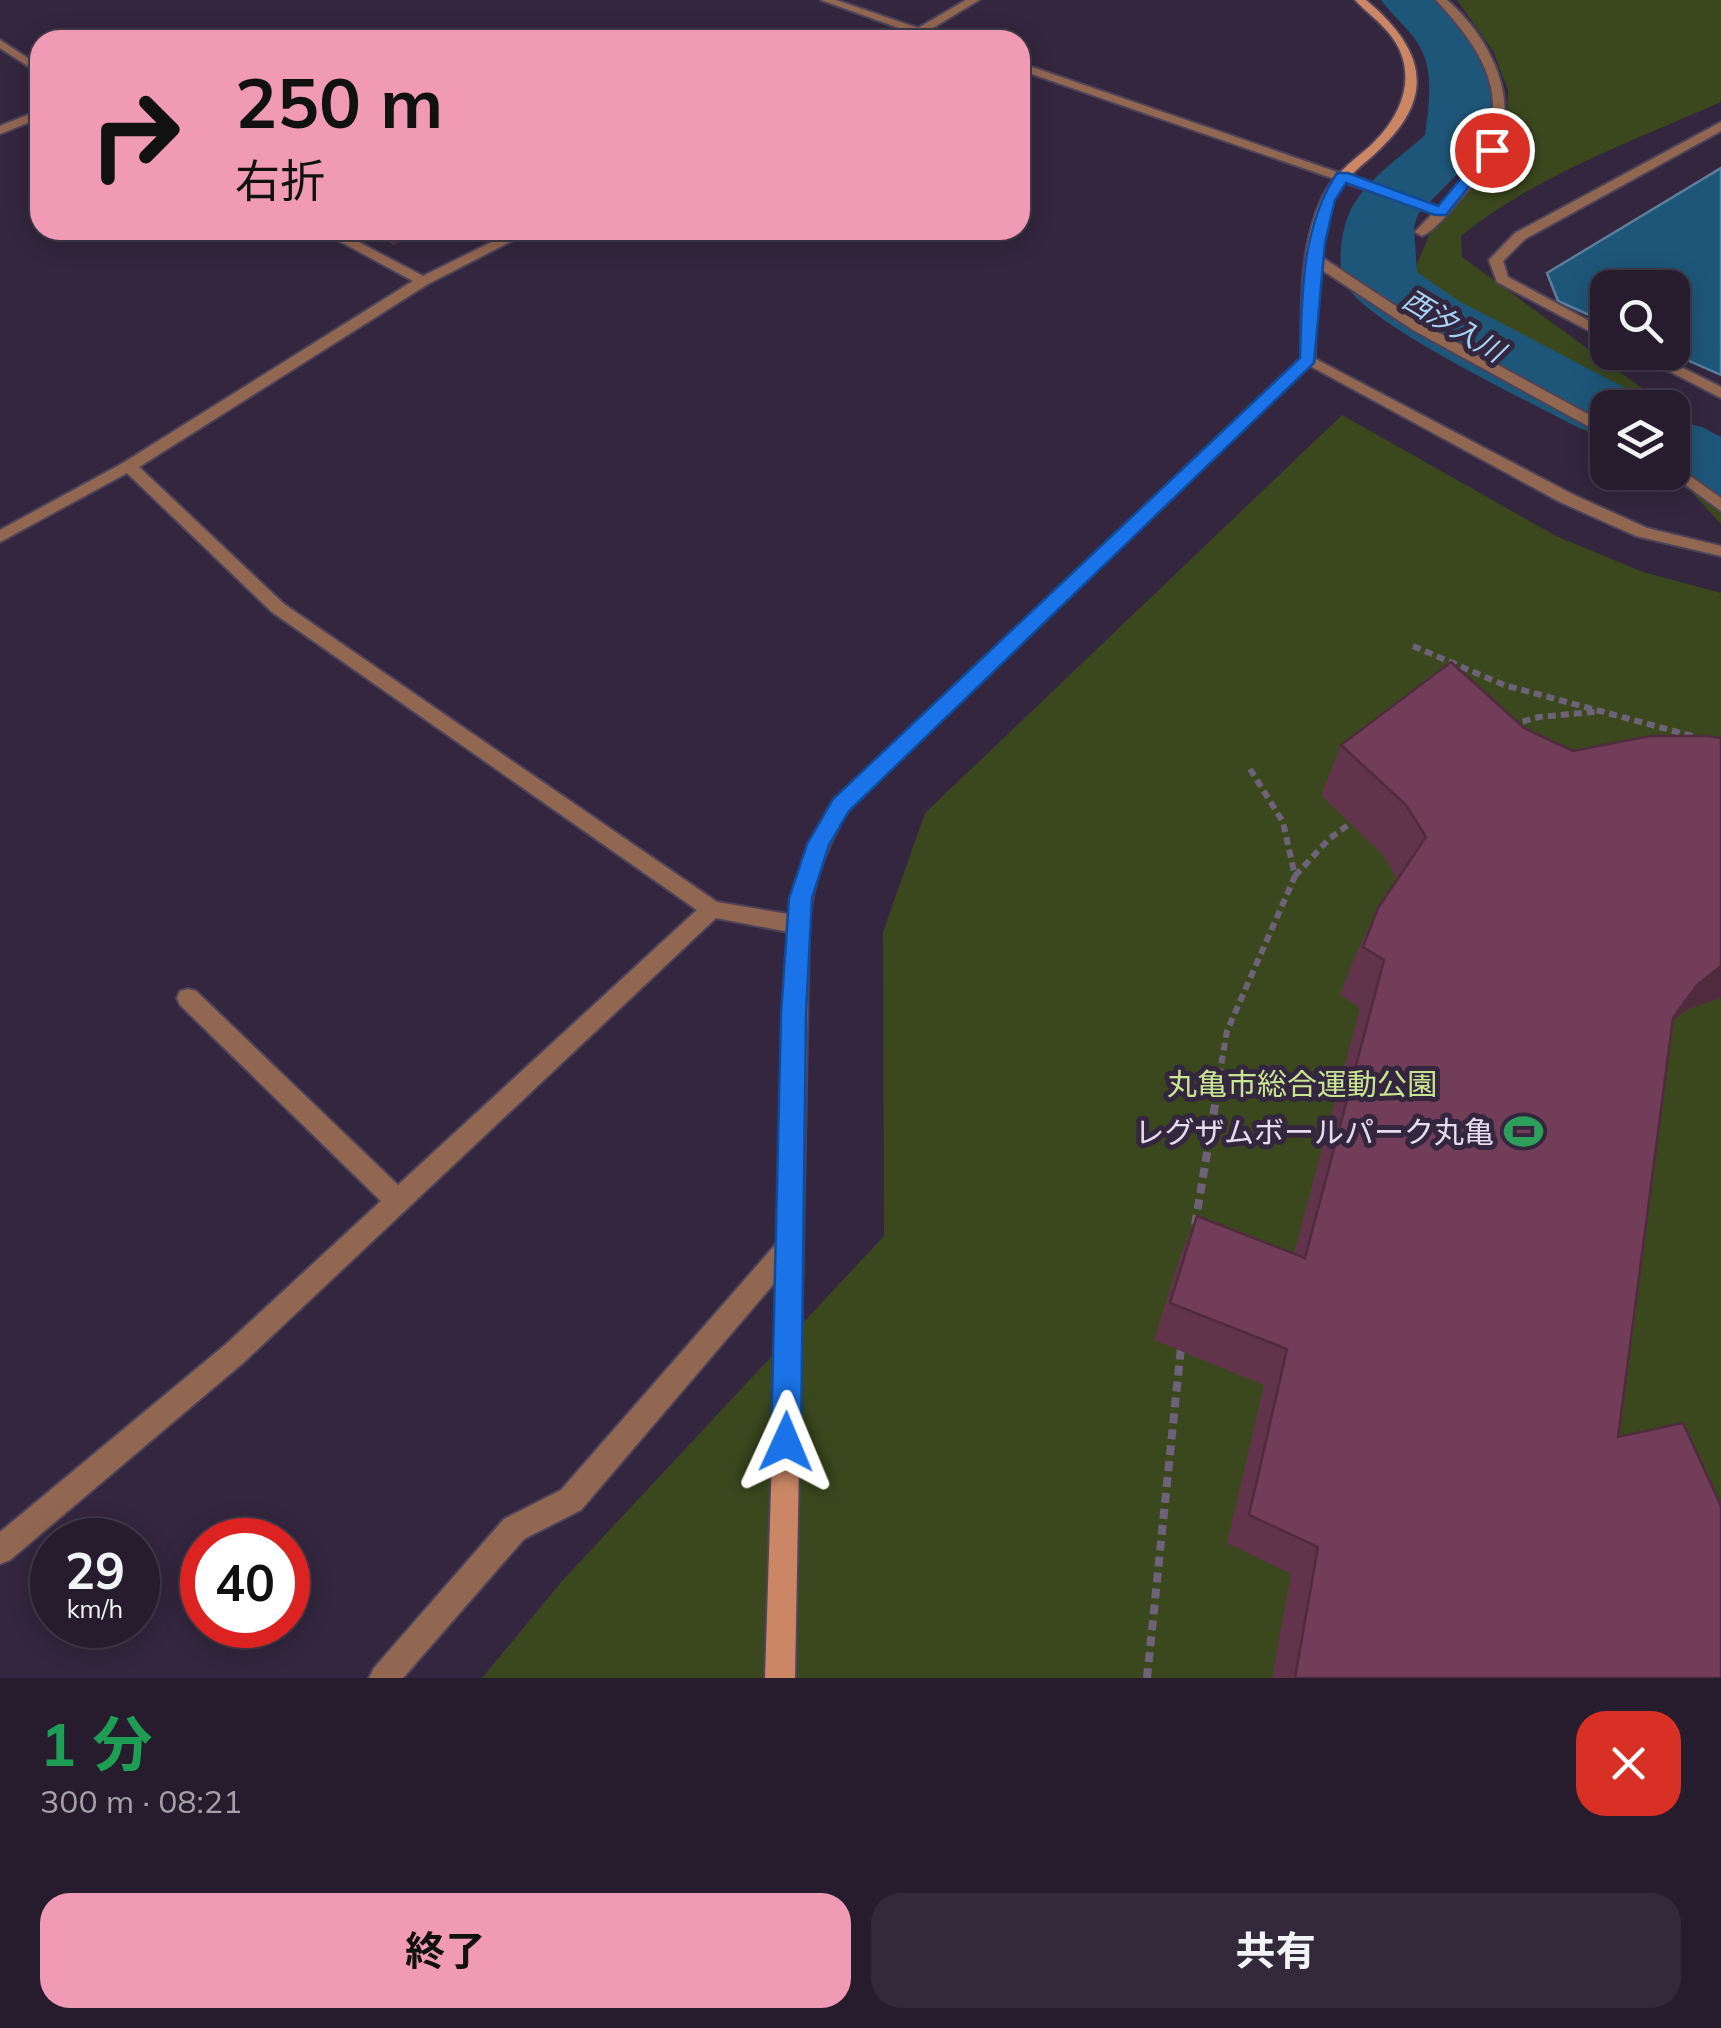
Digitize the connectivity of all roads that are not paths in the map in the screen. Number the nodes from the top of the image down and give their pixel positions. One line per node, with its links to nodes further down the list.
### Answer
1 (826, 0): 5 (street)
2 (974, 0): 6 (street)
3 (1360, 0): 13 (street)
4 (1441, 0): 14 (street)
5 (914, 30)
6 (923, 30)
7 (0, 43): 8 (street)
8 (30, 64)
9 (1030, 69): 13 (street)
10 (30, 118): 12 (street)
11 (1721, 126): 20 (street)
12 (0, 130)
13 (1342, 176): 14 (street); 18 (street)
14 (1440, 212): 15 (street)
15 (1422, 232)
16 (345, 240): 19 (street)
17 (506, 240): 19 (street)
18 (1315, 259): 21 (street); 24 (street)
19 (423, 281): 25 (street)
20 (1590, 327)
21 (1308, 359): 29 (street); 31 (street)
22 (1675, 370): 23 (street)
23 (1721, 393)
24 (1590, 422)
25 (130, 466): 28 (street); 30 (street)
26 (1690, 482): 27 (street)
27 (1721, 506)
28 (0, 537)
29 (1721, 551)
30 (712, 909): 31 (street); 33 (street)
31 (798, 926): 34 (street)
32 (188, 998): 33 (street)
33 (398, 1201): 35 (street)
34 (791, 1245): 36 (street); 37 (street)
35 (0, 1550)
36 (384, 1678)
37 (780, 1678)

